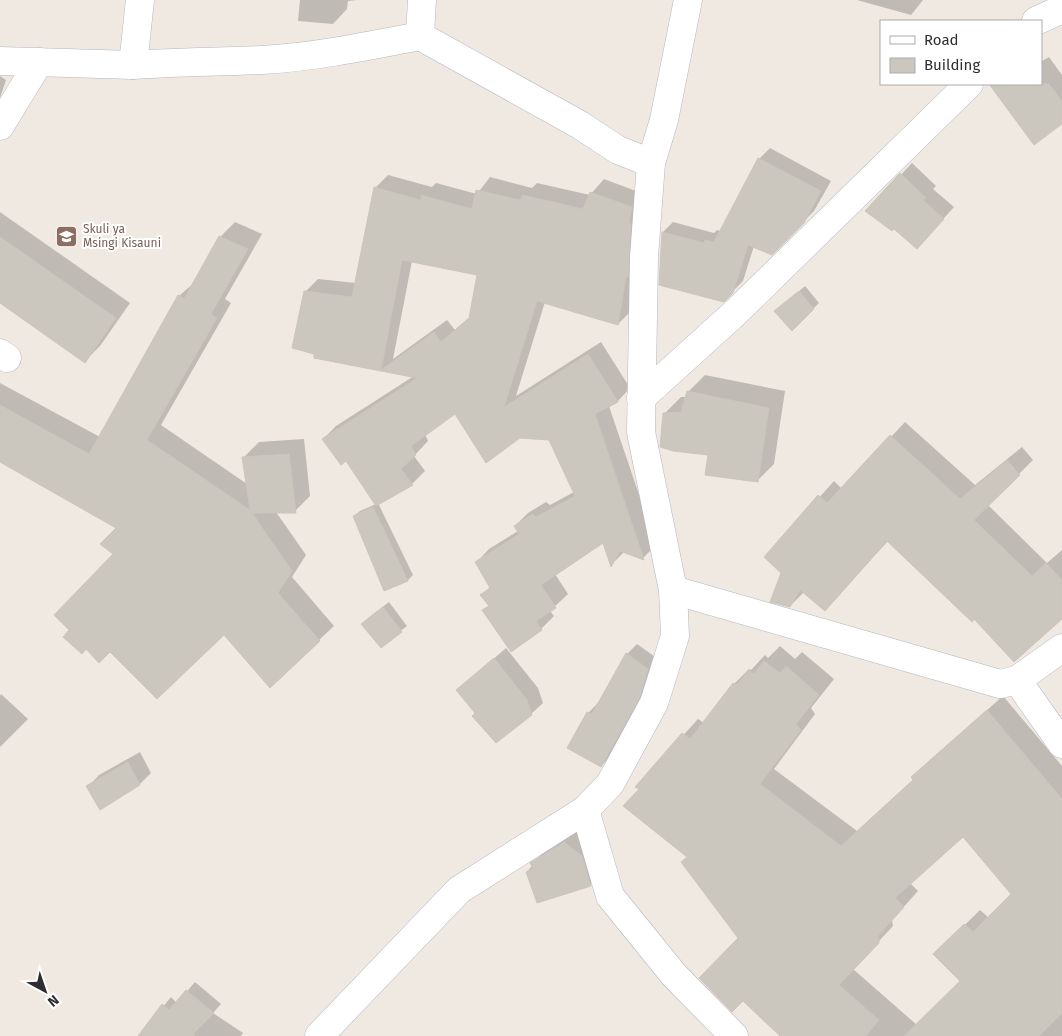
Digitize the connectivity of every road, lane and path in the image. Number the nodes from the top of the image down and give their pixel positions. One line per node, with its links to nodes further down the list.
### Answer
1 (140, 0): 9 (street)
2 (422, 0): 6 (street)
3 (688, 0): 12 (street)
4 (1062, 9): 5 (street)
5 (1038, 20)
6 (420, 36): 9 (street); 12 (street)
7 (0, 61): 8 (street)
8 (39, 62): 9 (street); 11 (street)
9 (133, 65)
10 (968, 85): 13 (street)
11 (0, 126)
12 (652, 163): 13 (street)
13 (641, 398): 14 (street)
14 (672, 590): 16 (street); 18 (street)
15 (1062, 648): 16 (street)
16 (1017, 680): 17 (street)
17 (1062, 744)
18 (585, 810): 19 (street); 20 (street)
19 (319, 1036)
20 (734, 1036)

